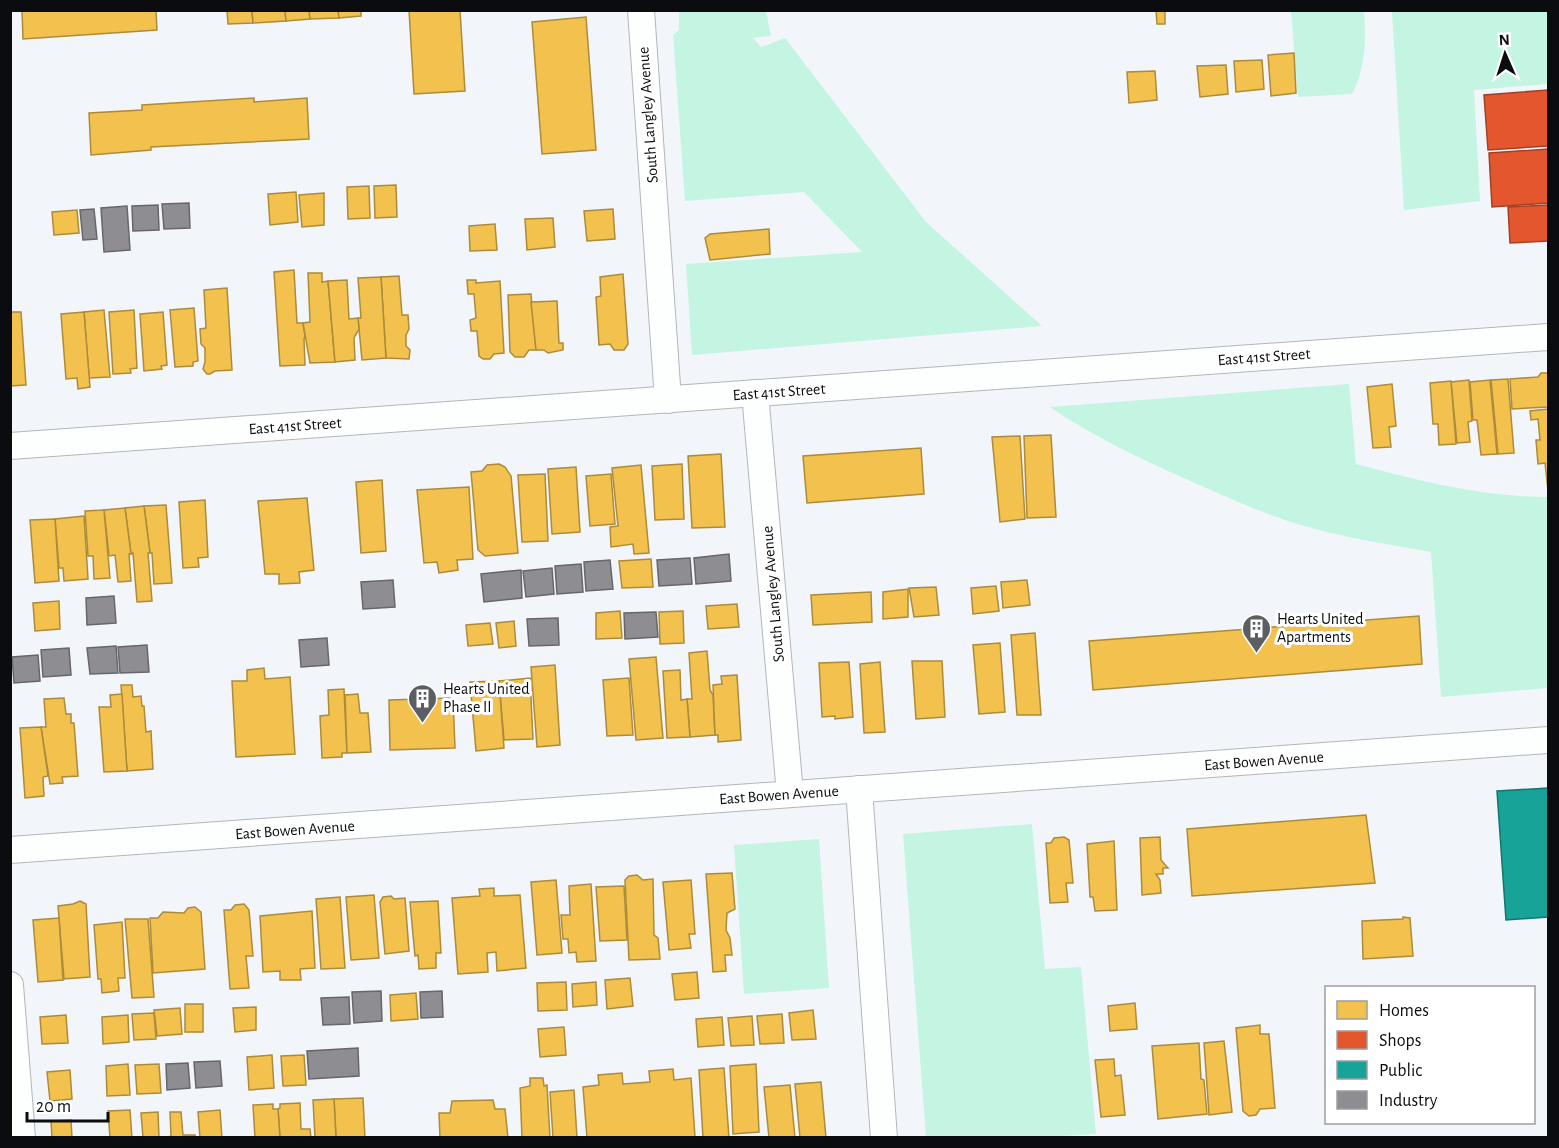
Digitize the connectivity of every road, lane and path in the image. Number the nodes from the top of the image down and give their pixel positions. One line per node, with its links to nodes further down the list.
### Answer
1 (641, 10): 4 (street, South Langley Avenue)
2 (1548, 337): 3 (street, East 41st Street)
3 (755, 393): 4 (street, East 41st Street); 8 (street, South Langley Avenue)
4 (668, 400): 5 (street, East 41st Street)
5 (10, 446)
6 (1548, 741): 7 (street, East Bowen Avenue)
7 (860, 789): 8 (street, East Bowen Avenue); 12 (street)
8 (790, 794): 9 (street, East Bowen Avenue)
9 (10, 850)
10 (10, 985): 11 (street)
11 (22, 1137)
12 (884, 1137)

